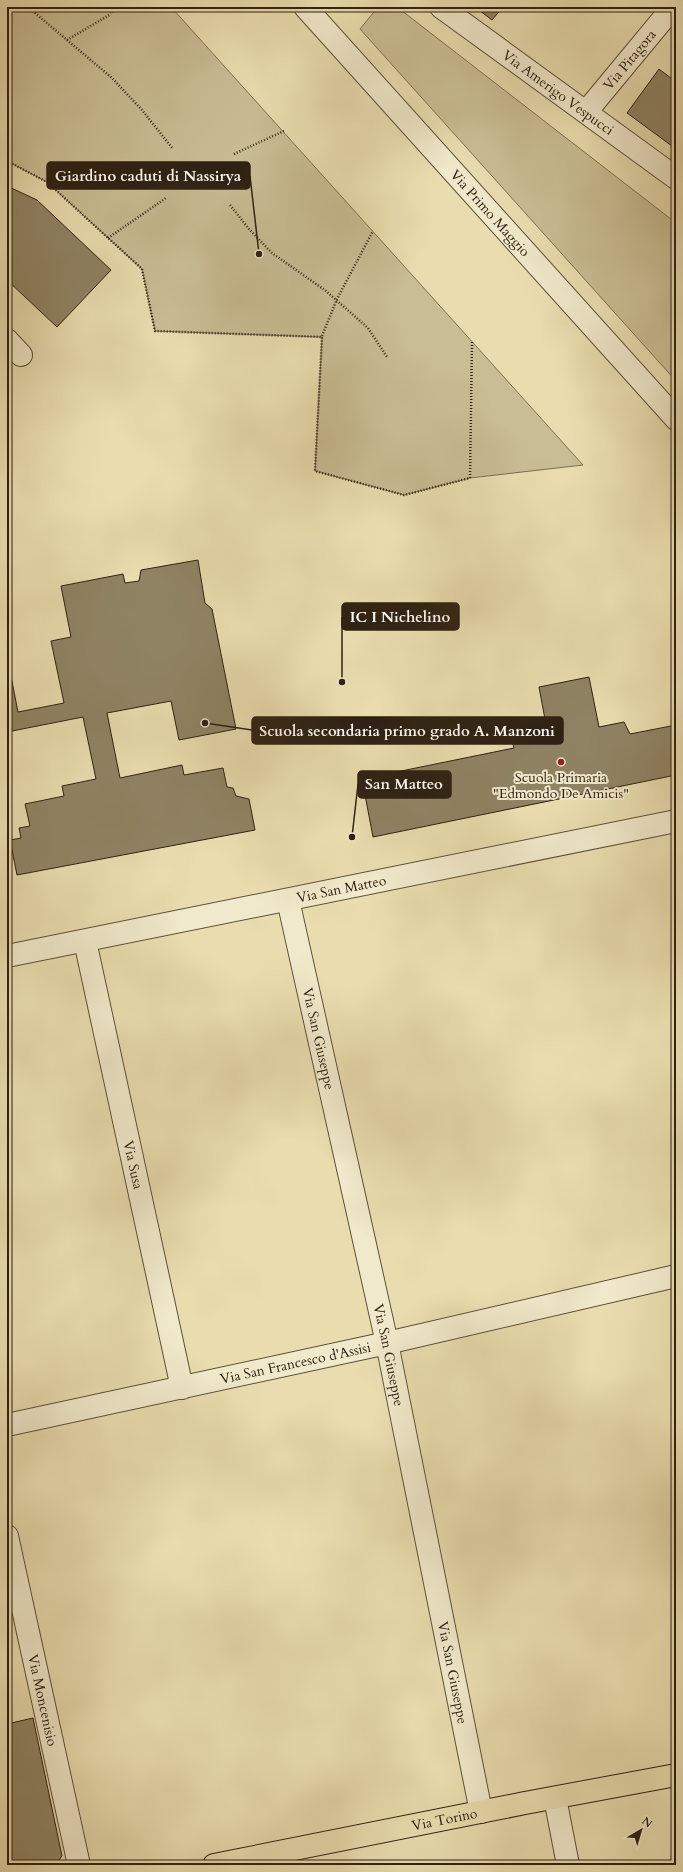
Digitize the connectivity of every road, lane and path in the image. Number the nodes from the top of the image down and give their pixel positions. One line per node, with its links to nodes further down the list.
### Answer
1 (10, 7): 7 (path)
2 (28, 7): 8 (path)
3 (441, 7): 9 (street, Via Amerigo Vespucci)
4 (672, 7): 9 (street, Via Pitagora)
5 (317, 11): 23 (street, Via Primo Maggio)
6 (111, 14): 8 (path)
7 (7, 18)
8 (68, 40): 11 (path)
9 (586, 112): 14 (street, Via Amerigo Vespucci)
10 (284, 131): 12 (path)
11 (173, 149)
12 (234, 154)
13 (7, 161): 18 (path)
14 (676, 178)
15 (166, 198): 18 (path)
16 (230, 205): 19 (path)
17 (373, 231): 19 (path)
18 (108, 238): 20 (path)
19 (337, 299): 20 (path); 22 (path)
20 (322, 336): 21 (path)
21 (472, 342)
22 (387, 357)
23 (676, 419)
24 (676, 821): 25 (street, Via San Matteo)
25 (288, 900): 26 (street, Via San Matteo); 29 (street, Via San Giuseppe)
26 (85, 941): 27 (street, Via San Matteo); 30 (street, Via Susa)
27 (7, 956)
28 (676, 1276): 29 (street, Via San Francesco d'Assisi)
29 (387, 1343): 30 (street, Via San Francesco d'Assisi); 35 (street, Via San Giuseppe)
30 (182, 1388): 31 (street, Via San Francesco d'Assisi)
31 (7, 1425)
32 (7, 1536): 36 (street, Via Moncenisio)
33 (676, 1775): 34 (main road, Via Torino)
34 (555, 1798): 35 (main road, Via Torino); 38 (street)
35 (481, 1812): 37 (main road, Via Torino)
36 (79, 1865)
37 (217, 1865)
38 (568, 1865)

